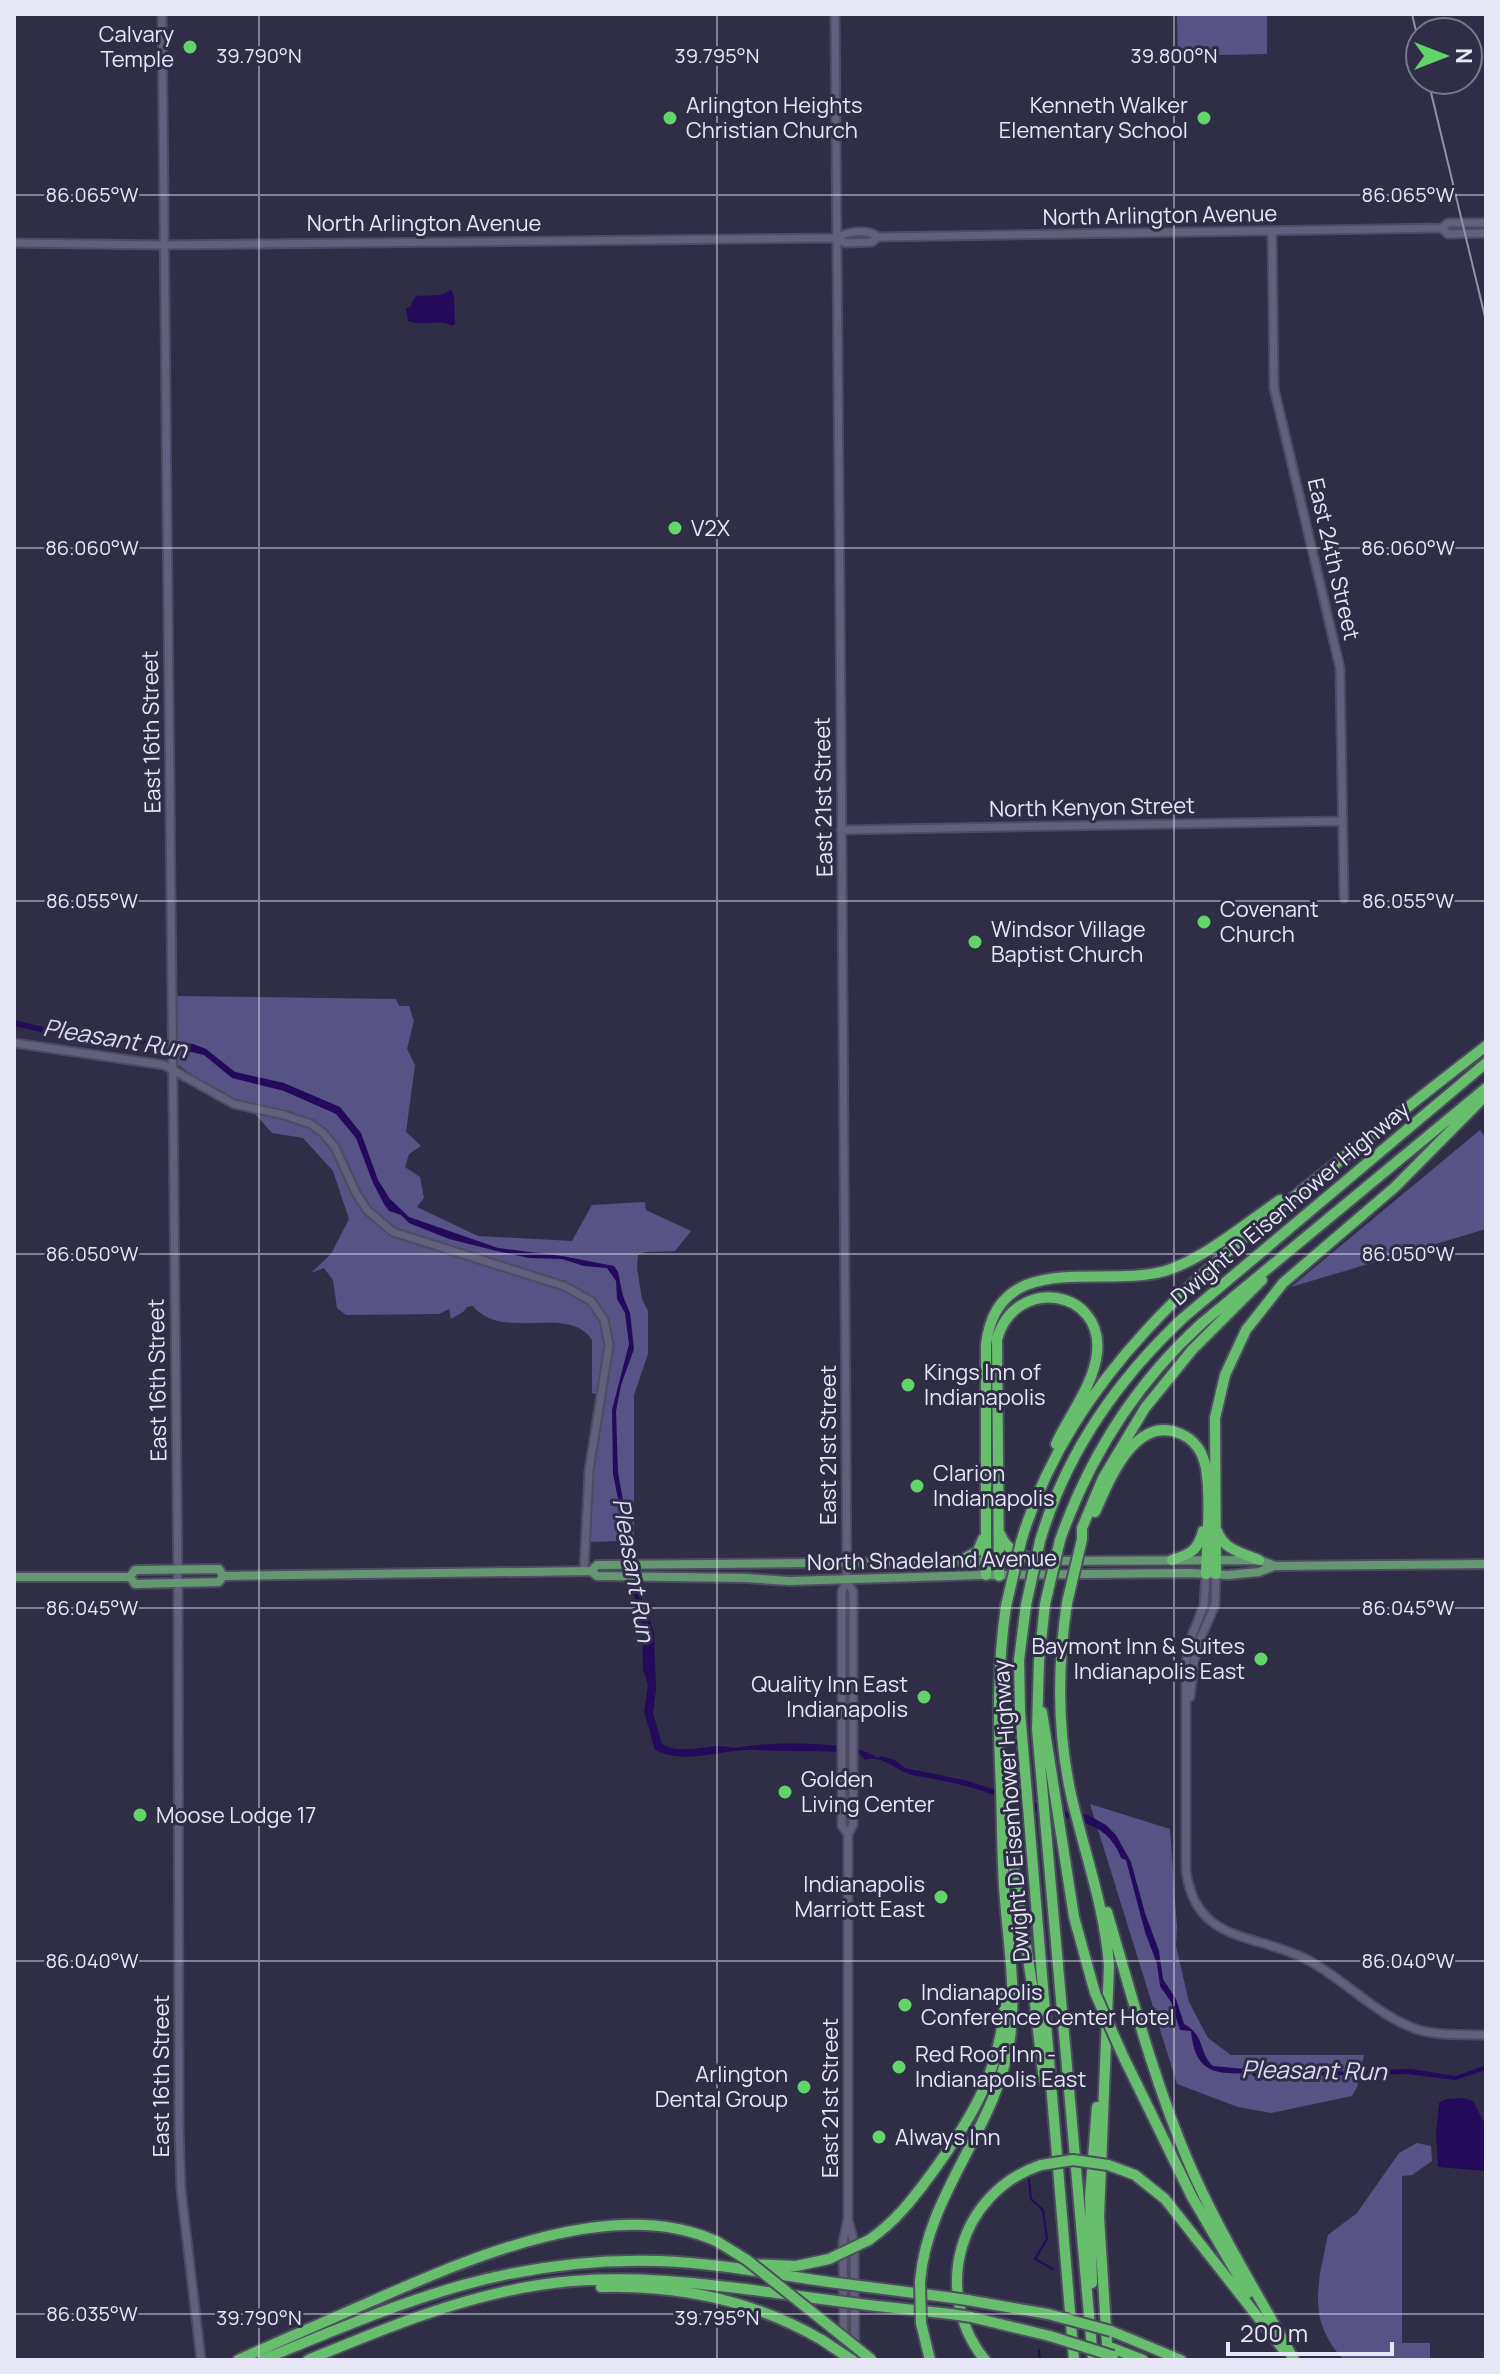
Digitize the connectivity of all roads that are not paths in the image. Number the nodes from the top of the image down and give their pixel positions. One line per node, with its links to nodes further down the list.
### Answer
1 (162, 14): 9 (street, East 16th Street)
2 (835, 14): 7 (street, East 21st Street)
3 (1486, 223): 4 (street, North Arlington Avenue)
4 (1442, 228): 5 (street, North Arlington Avenue); 6 (street, North Arlington Avenue)
5 (1272, 231): 7 (street, North Arlington Avenue); 10 (street, East 24th Street)
6 (1486, 233)
7 (835, 238): 9 (street, North Arlington Avenue); 11 (street, East 21st Street)
8 (14, 243): 9 (street, North Arlington Avenue)
9 (163, 245): 16 (street, East 16th Street)
10 (1343, 821): 11 (street, North Kenyon Street); 12 (street, East 24th Street)
11 (841, 830): 31 (street, East 21st Street)
12 (1344, 898)
13 (14, 1043): 16 (street)
14 (1486, 1046): 19 (highway)
15 (1486, 1063): 53 (highway, Dwight D Eisenhower Highway, bridge)
16 (172, 1068): 36 (street, East 16th Street); 37 (street)
17 (1486, 1088): 20 (highway, Dwight D Eisenhower Highway)
18 (1486, 1094): 22 (highway)
19 (1320, 1176): 21 (highway); 23 (highway)
20 (1281, 1258): 25 (highway); 46 (highway, Dwight D Eisenhower Highway, bridge)
21 (1043, 1484): 24 (highway); 47 (highway, bridge)
22 (1210, 1520): 25 (highway); 26 (highway); 27 (highway); 28 (highway)
23 (985, 1529): 29 (highway); 32 (highway)
24 (999, 1531): 30 (highway); 33 (highway)
25 (1082, 1539): 49 (highway, bridge)
26 (1172, 1560): 27 (main road, North Shadeland Avenue); 30 (main road, North Shadeland Avenue)
27 (1211, 1560): 28 (main road, North Shadeland Avenue); 38 (highway)
28 (1259, 1560): 35 (main road, North Shadeland Avenue)
29 (960, 1561): 31 (main road, North Shadeland Avenue); 32 (main road, North Shadeland Avenue)
30 (1039, 1561): 33 (main road, North Shadeland Avenue)
31 (847, 1562): 37 (main road, North Shadeland Avenue); 44 (street, East 21st Street)
32 (986, 1562): 33 (main road, North Shadeland Avenue); 39 (highway)
33 (999, 1562): 41 (highway)
34 (1486, 1564): 35 (main road, North Shadeland Avenue)
35 (1275, 1566): 38 (main road, North Shadeland Avenue)
36 (178, 1570): 40 (main road, North Shadeland Avenue); 43 (main road, North Shadeland Avenue); 45 (street, East 16th Street)
37 (588, 1571): 40 (main road, North Shadeland Avenue); 44 (main road, North Shadeland Avenue)
38 (1211, 1574): 41 (main road, North Shadeland Avenue); 52 (street)
39 (986, 1575): 41 (main road, North Shadeland Avenue); 44 (main road, North Shadeland Avenue)
40 (223, 1576): 45 (main road, North Shadeland Avenue)
41 (999, 1576)
42 (14, 1577): 43 (main road, North Shadeland Avenue)
43 (130, 1577): 45 (main road, North Shadeland Avenue)
44 (847, 1580): 48 (street, East 21st Street); 48 (street, East 21st Street)
45 (178, 1583): 60 (street, East 16th Street)
46 (1038, 1691): 57 (highway, Dwight D Eisenhower Highway); 58 (highway, bridge)
47 (1003, 1814): 50 (highway); 53 (highway)
48 (848, 1834): 54 (street, East 21st Street)
49 (1083, 1841): 51 (highway); 73 (highway)
50 (1008, 1950): 55 (highway, bridge); 67 (highway, bridge)
51 (1109, 2022): 57 (highway); 59 (highway)
52 (1486, 2035)
53 (1056, 2147): 69 (highway, Dwight D Eisenhower Highway)
54 (848, 2218): 64 (street, East 21st Street); 65 (street, East 21st Street)
55 (683, 2262): 62 (highway); 72 (highway, bridge)
56 (511, 2291): 59 (highway, bridge); 63 (highway); 65 (highway, bridge)
57 (1089, 2317): 70 (highway, Dwight D Eisenhower Highway)
58 (1275, 2339): 68 (highway, bridge); 73 (highway)
59 (1114, 2356): 71 (highway)
60 (201, 2360)
61 (238, 2360): 66 (highway, bridge)
62 (262, 2360)
63 (308, 2360)
64 (845, 2360)
65 (853, 2360)
66 (872, 2360)
67 (930, 2360)
68 (985, 2360)
69 (1074, 2360)
70 (1093, 2360)
71 (1143, 2360)
72 (1181, 2360)
73 (1293, 2360)

